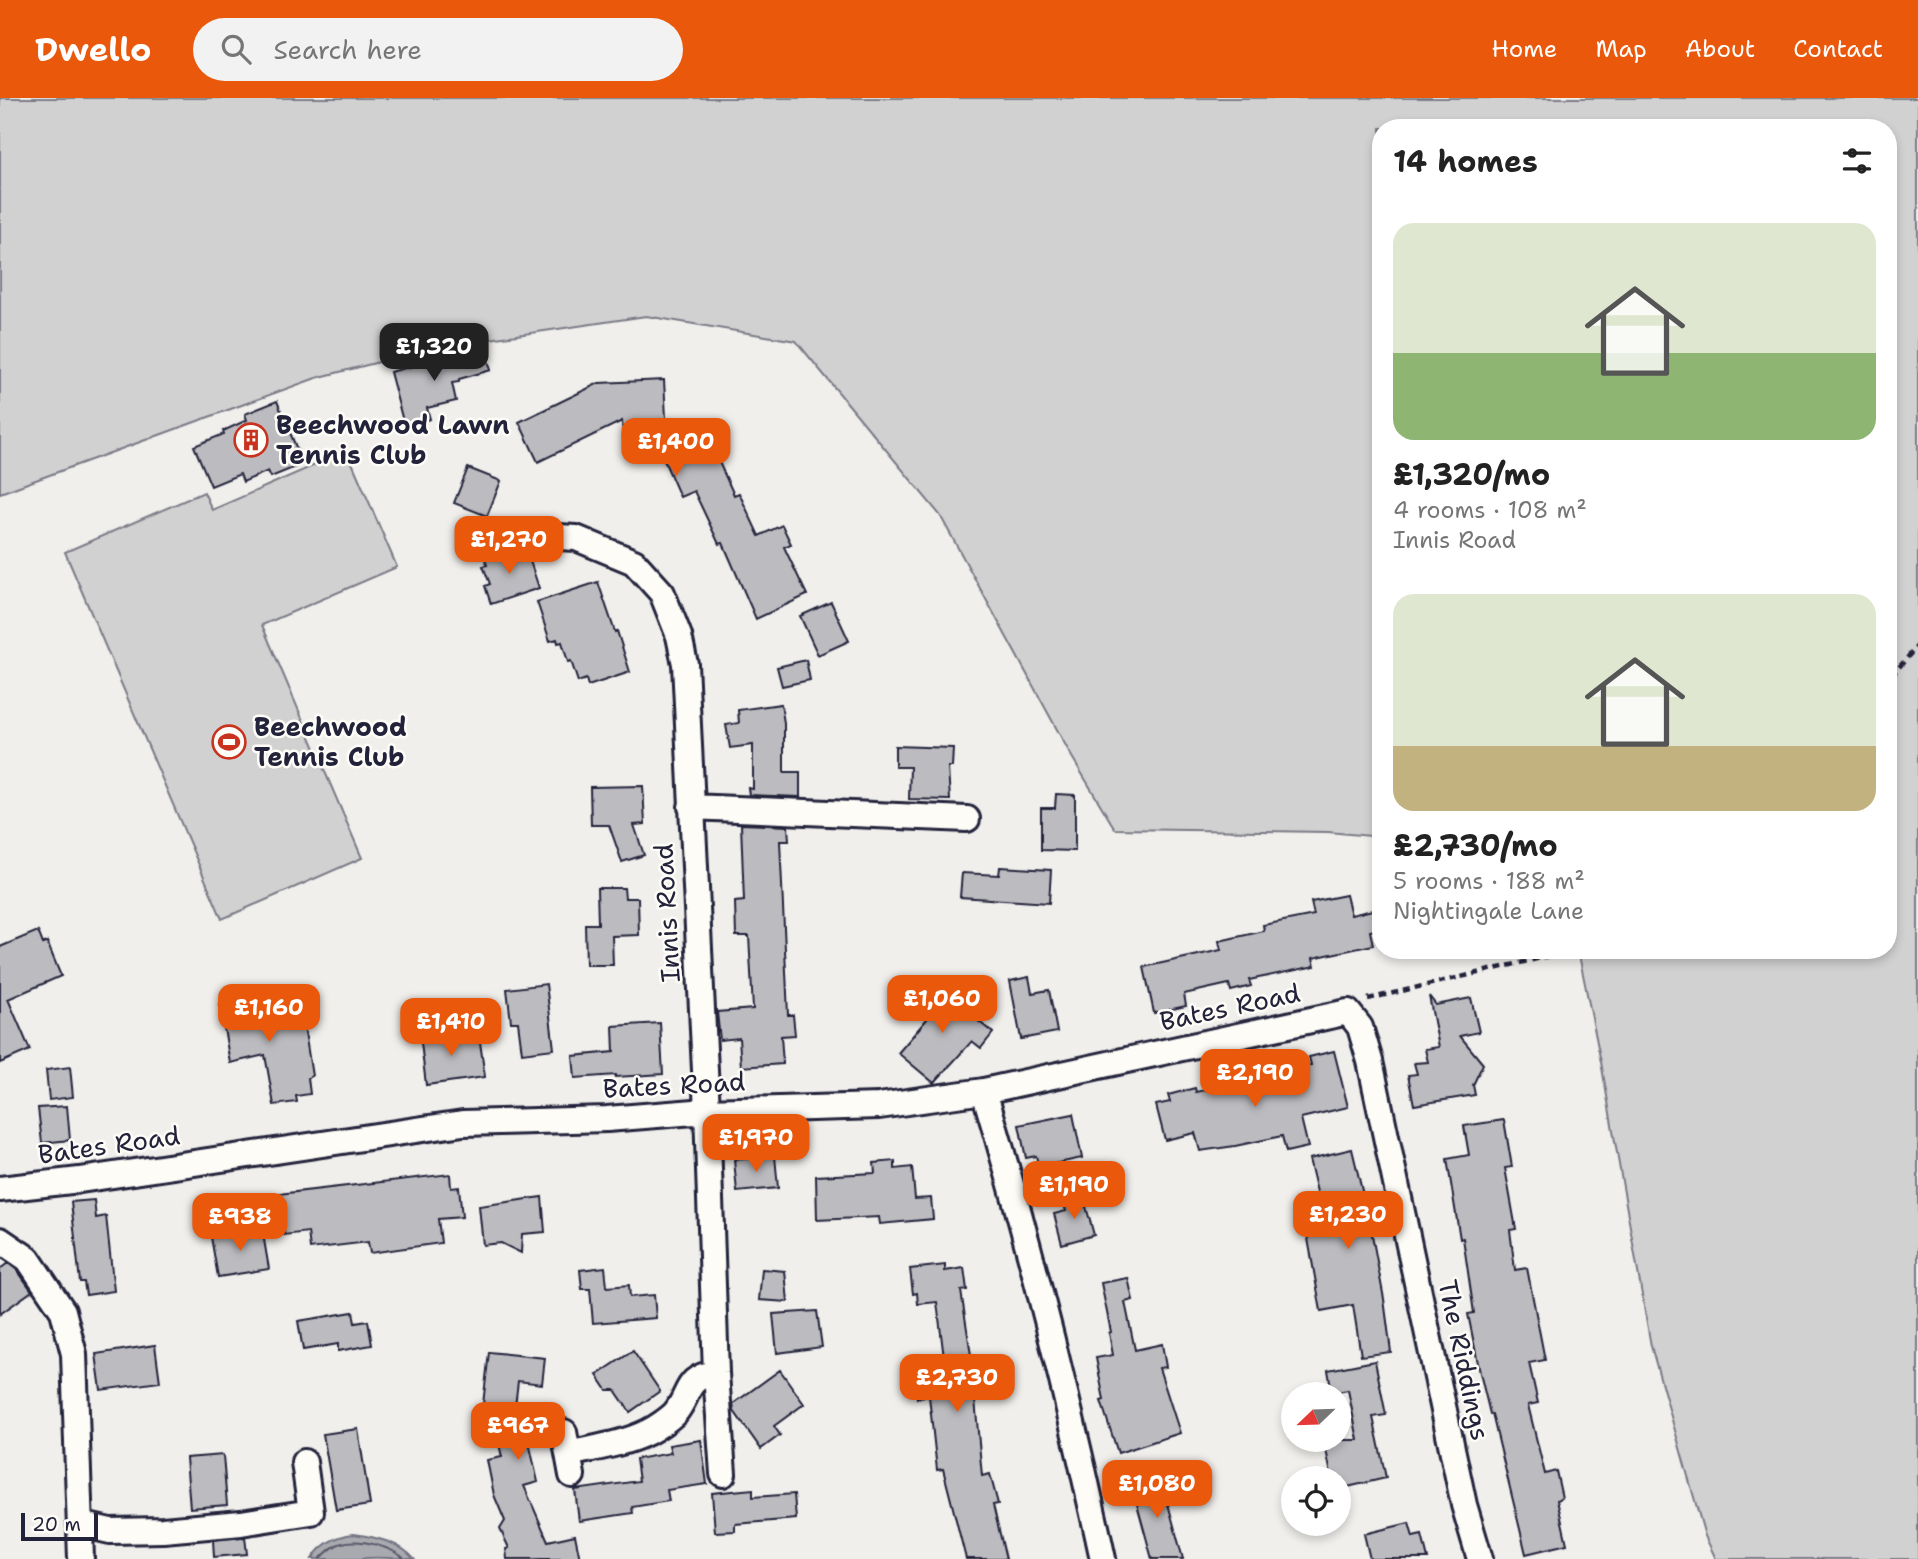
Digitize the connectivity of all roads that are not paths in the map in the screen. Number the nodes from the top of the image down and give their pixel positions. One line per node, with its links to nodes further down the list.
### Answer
1 (540, 536): 2 (street, Innis Road)
2 (691, 807): 3 (street); 6 (street, Innis Road)
3 (967, 819)
4 (1348, 1012): 5 (street, Bates Road); 16 (street, The Riddings)
5 (984, 1091): 6 (street, Bates Road); 15 (street)
6 (707, 1111): 7 (street, Bates Road); 9 (street, Innis Road)
7 (0, 1189)
8 (0, 1240): 13 (street)
9 (716, 1373): 10 (street); 12 (street, Innis Road)
10 (568, 1453)
11 (304, 1462): 13 (street)
12 (723, 1474)
13 (80, 1524): 14 (street)
14 (82, 1559)
15 (1103, 1559)
16 (1479, 1559)

